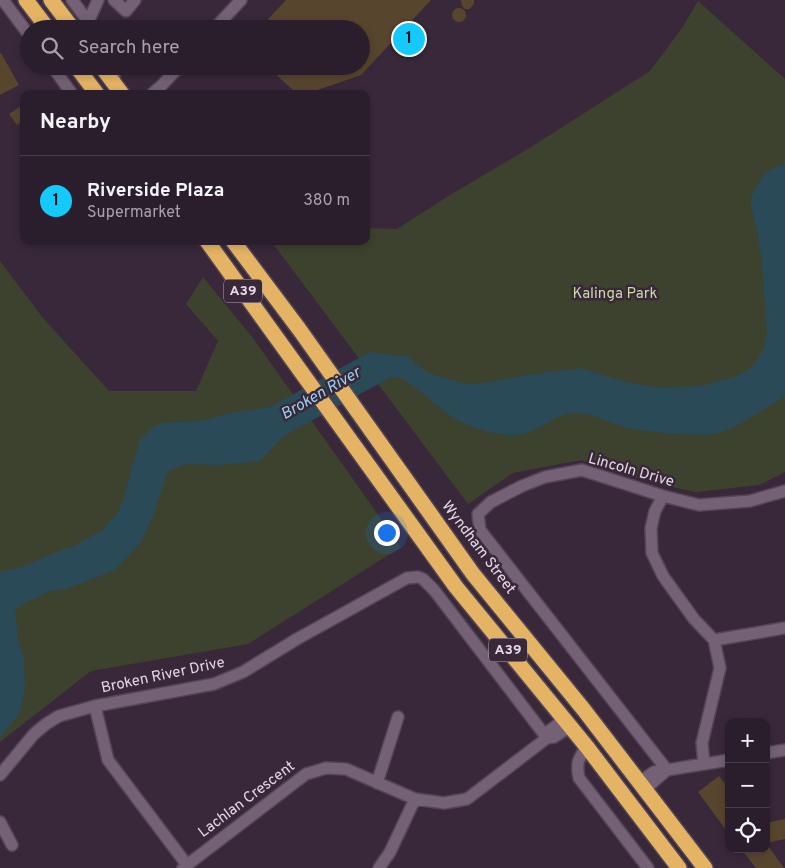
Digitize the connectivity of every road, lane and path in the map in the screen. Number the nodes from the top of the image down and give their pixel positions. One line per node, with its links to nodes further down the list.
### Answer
1 (3, 0): 14 (street)
2 (26, 0): 9 (highway)
3 (51, 0): 10 (highway)
4 (98, 0): 12 (street)
5 (114, 0): 6 (street)
6 (136, 0)
7 (241, 0): 13 (street)
8 (76, 1): 11 (street)
9 (41, 20)
10 (66, 20)
11 (88, 20)
12 (92, 20)
13 (222, 20)
14 (20, 23)
15 (58, 75): 21 (street)
16 (83, 75): 22 (highway)
17 (108, 75): 20 (highway)
18 (116, 75): 20 (street)
19 (172, 75): 23 (street)
20 (118, 89)
21 (69, 90)
22 (94, 90)
23 (158, 90)
24 (210, 245): 34 (highway, A39)
25 (236, 245): 32 (highway, Wyndham Street / A39)
26 (785, 491): 27 (street, Lincoln Drive)
27 (663, 496): 28 (street, Lincoln Drive); 30 (street)
28 (478, 514): 43 (street, Wyndham Street)
29 (785, 628): 30 (street)
30 (714, 640): 41 (street)
31 (95, 706): 35 (street, Broken River Drive); 38 (street, Broken River Drive); 51 (street)
32 (584, 710): 34 (highway); 46 (highway, Wyndham Street / A39)
33 (398, 717): 45 (street)
34 (568, 723): 35 (street, Lachlan Crescent); 36 (highway, A39)
35 (547, 738): 47 (street, Lachlan Crescent)
36 (587, 747): 48 (highway, A39); 53 (street)
37 (785, 750): 39 (street)
38 (20, 752): 42 (street, Broken River Drive); 44 (street, Broken River Drive)
39 (770, 752)
40 (725, 761): 41 (street)
41 (704, 764): 43 (street)
42 (0, 766)
43 (666, 770): 46 (street)
44 (0, 775)
45 (376, 782): 47 (street, Lachlan Crescent); 51 (street, Lachlan Crescent)
46 (642, 786): 48 (highway); 55 (highway, Wyndham Street / A39)
47 (415, 799): 52 (street)
48 (626, 799): 54 (highway, A39)
49 (0, 822): 50 (street)
50 (12, 845)
51 (185, 867)
52 (379, 868)
53 (648, 868)
54 (679, 868)
55 (706, 868)

